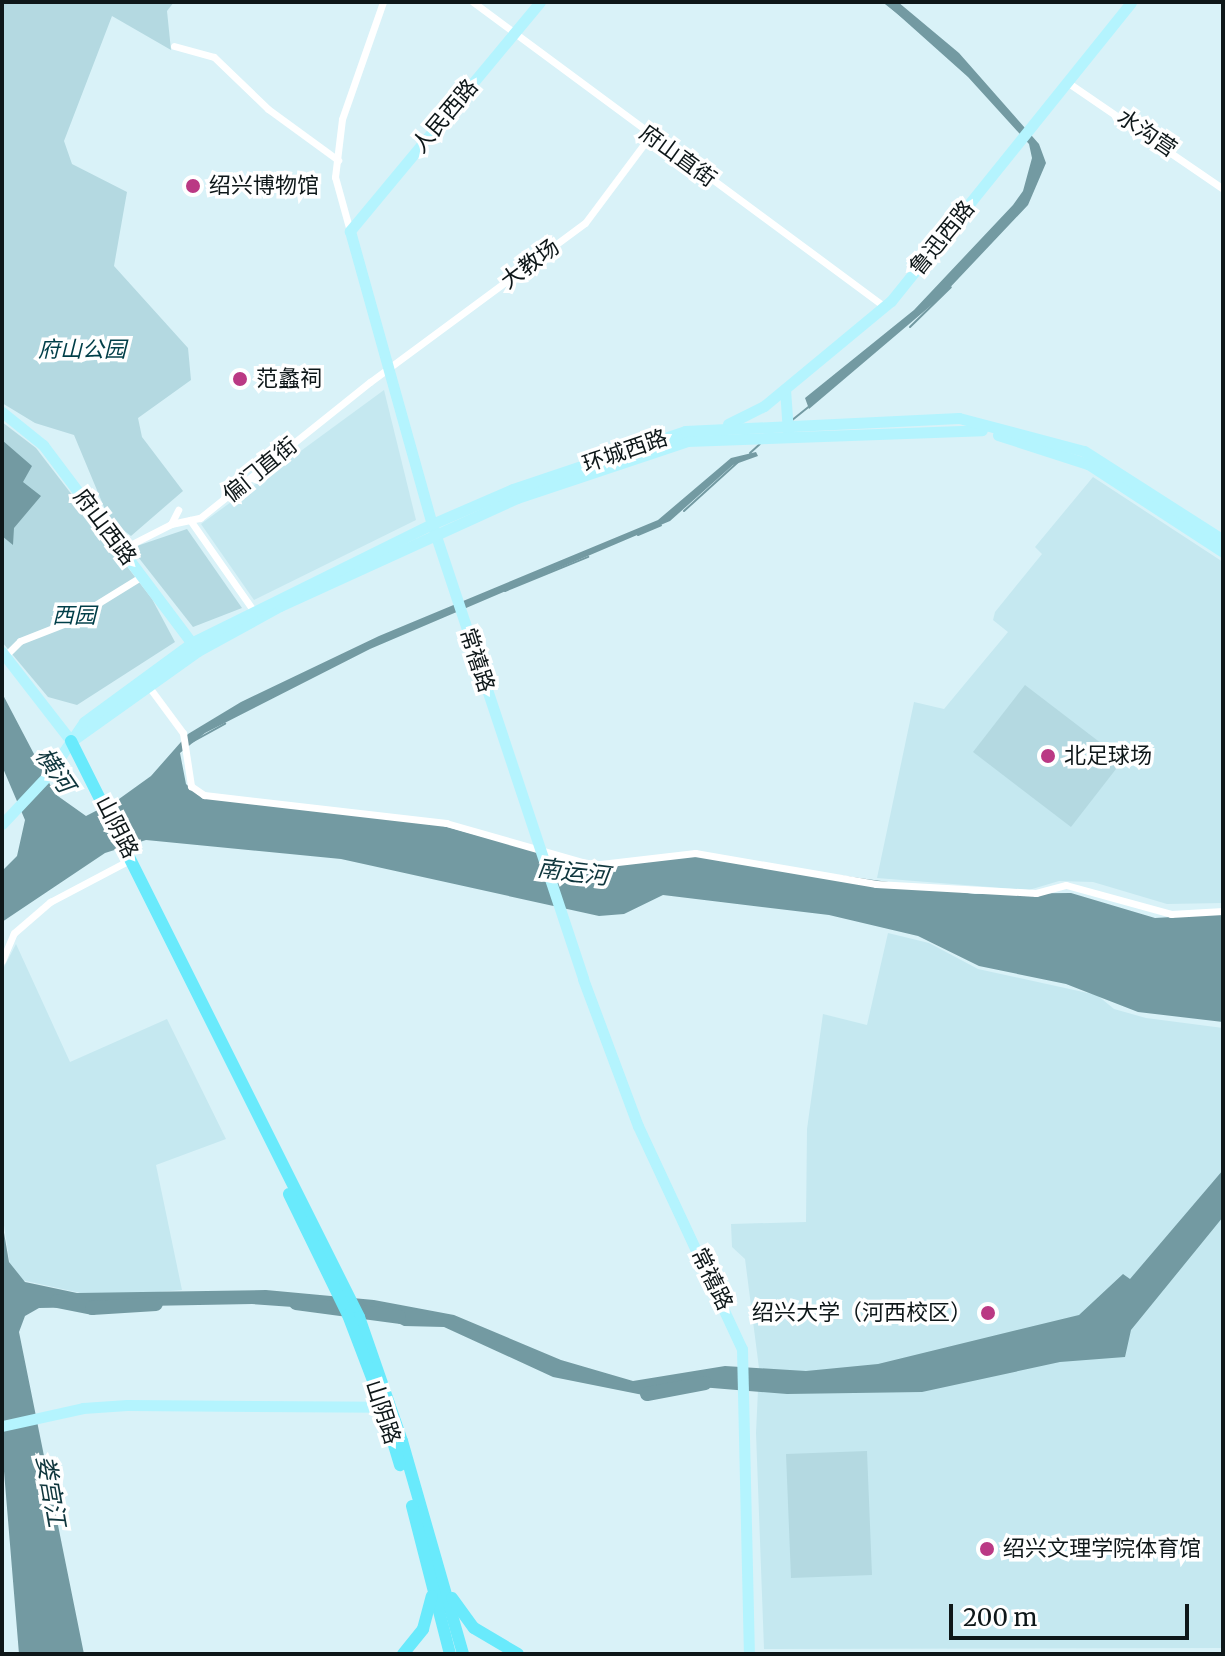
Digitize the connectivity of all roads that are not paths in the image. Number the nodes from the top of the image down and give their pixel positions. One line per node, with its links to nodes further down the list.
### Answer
1 (383, 2): 9 (street)
2 (473, 2): 5 (street, 府山直街)
3 (540, 2): 5 (main road, 人民西路)
4 (1131, 2): 7 (main road, 鲁迅西路)
5 (515, 32): 8 (street, 府山直街); 11 (main road, 人民西路)
6 (174, 46): 9 (street)
7 (1067, 82): 10 (street, 水沟营); 12 (main road, 鲁迅西路)
8 (650, 136): 12 (street, 府山直街); 13 (street, 大教场)
9 (338, 160): 11 (street)
10 (1223, 189)
11 (350, 231): 13 (main road, 常禧路)
12 (885, 307): 14 (main road, 鲁迅西路)
13 (389, 371): 20 (street, 偏门直街); 22 (main road, 常禧路)
14 (785, 389): 16 (main road, 鲁迅西路); 17 (main road)
15 (2, 412): 24 (main road, 府山西路)
16 (712, 429): 17 (main road, 环城西路); 22 (main road, 环城西路)
17 (788, 430): 18 (main road, 环城西路); 22 (main road, 环城西路)
18 (804, 430): 23 (main road, 环城西路); 25 (main road, 环城西路)
19 (178, 510): 21 (street)
20 (190, 520): 21 (street, 偏门直街); 27 (street)
21 (171, 524): 24 (street, 偏门直街)
22 (433, 528): 27 (main road, 环城西路); 28 (main road, 环城西路); 45 (main road, 常禧路)
23 (1223, 540)
24 (122, 549): 26 (main road, 府山西路)
25 (1223, 552)
26 (142, 576): 28 (main road, 府山西路); 29 (street)
27 (253, 610): 28 (main road, 环城西路)
28 (195, 647): 30 (main road, 环城西路); 31 (main road, 环城西路)
29 (4, 654): 31 (main road)
30 (149, 687): 31 (main road, 环城西路); 35 (street)
31 (71, 741): 32 (main road); 33 (main road, 山阴路)
32 (2, 824)
33 (123, 846): 34 (main road, 山阴路); 37 (main road, 山阴路)
34 (126, 862): 36 (street); 37 (main road, 山阴路)
35 (1223, 911)
36 (2, 961)
37 (351, 1310): 38 (main road, 山阴路); 40 (main road, 山阴路)
38 (383, 1407): 39 (main road); 40 (main road, 山阴路)
39 (2, 1426)
40 (437, 1582): 41 (main road); 42 (main road, 山阴路); 43 (main road, 山阴路); 44 (main road)
41 (403, 1654)
42 (450, 1654)
43 (463, 1654)
44 (518, 1654)
45 (749, 1654)

